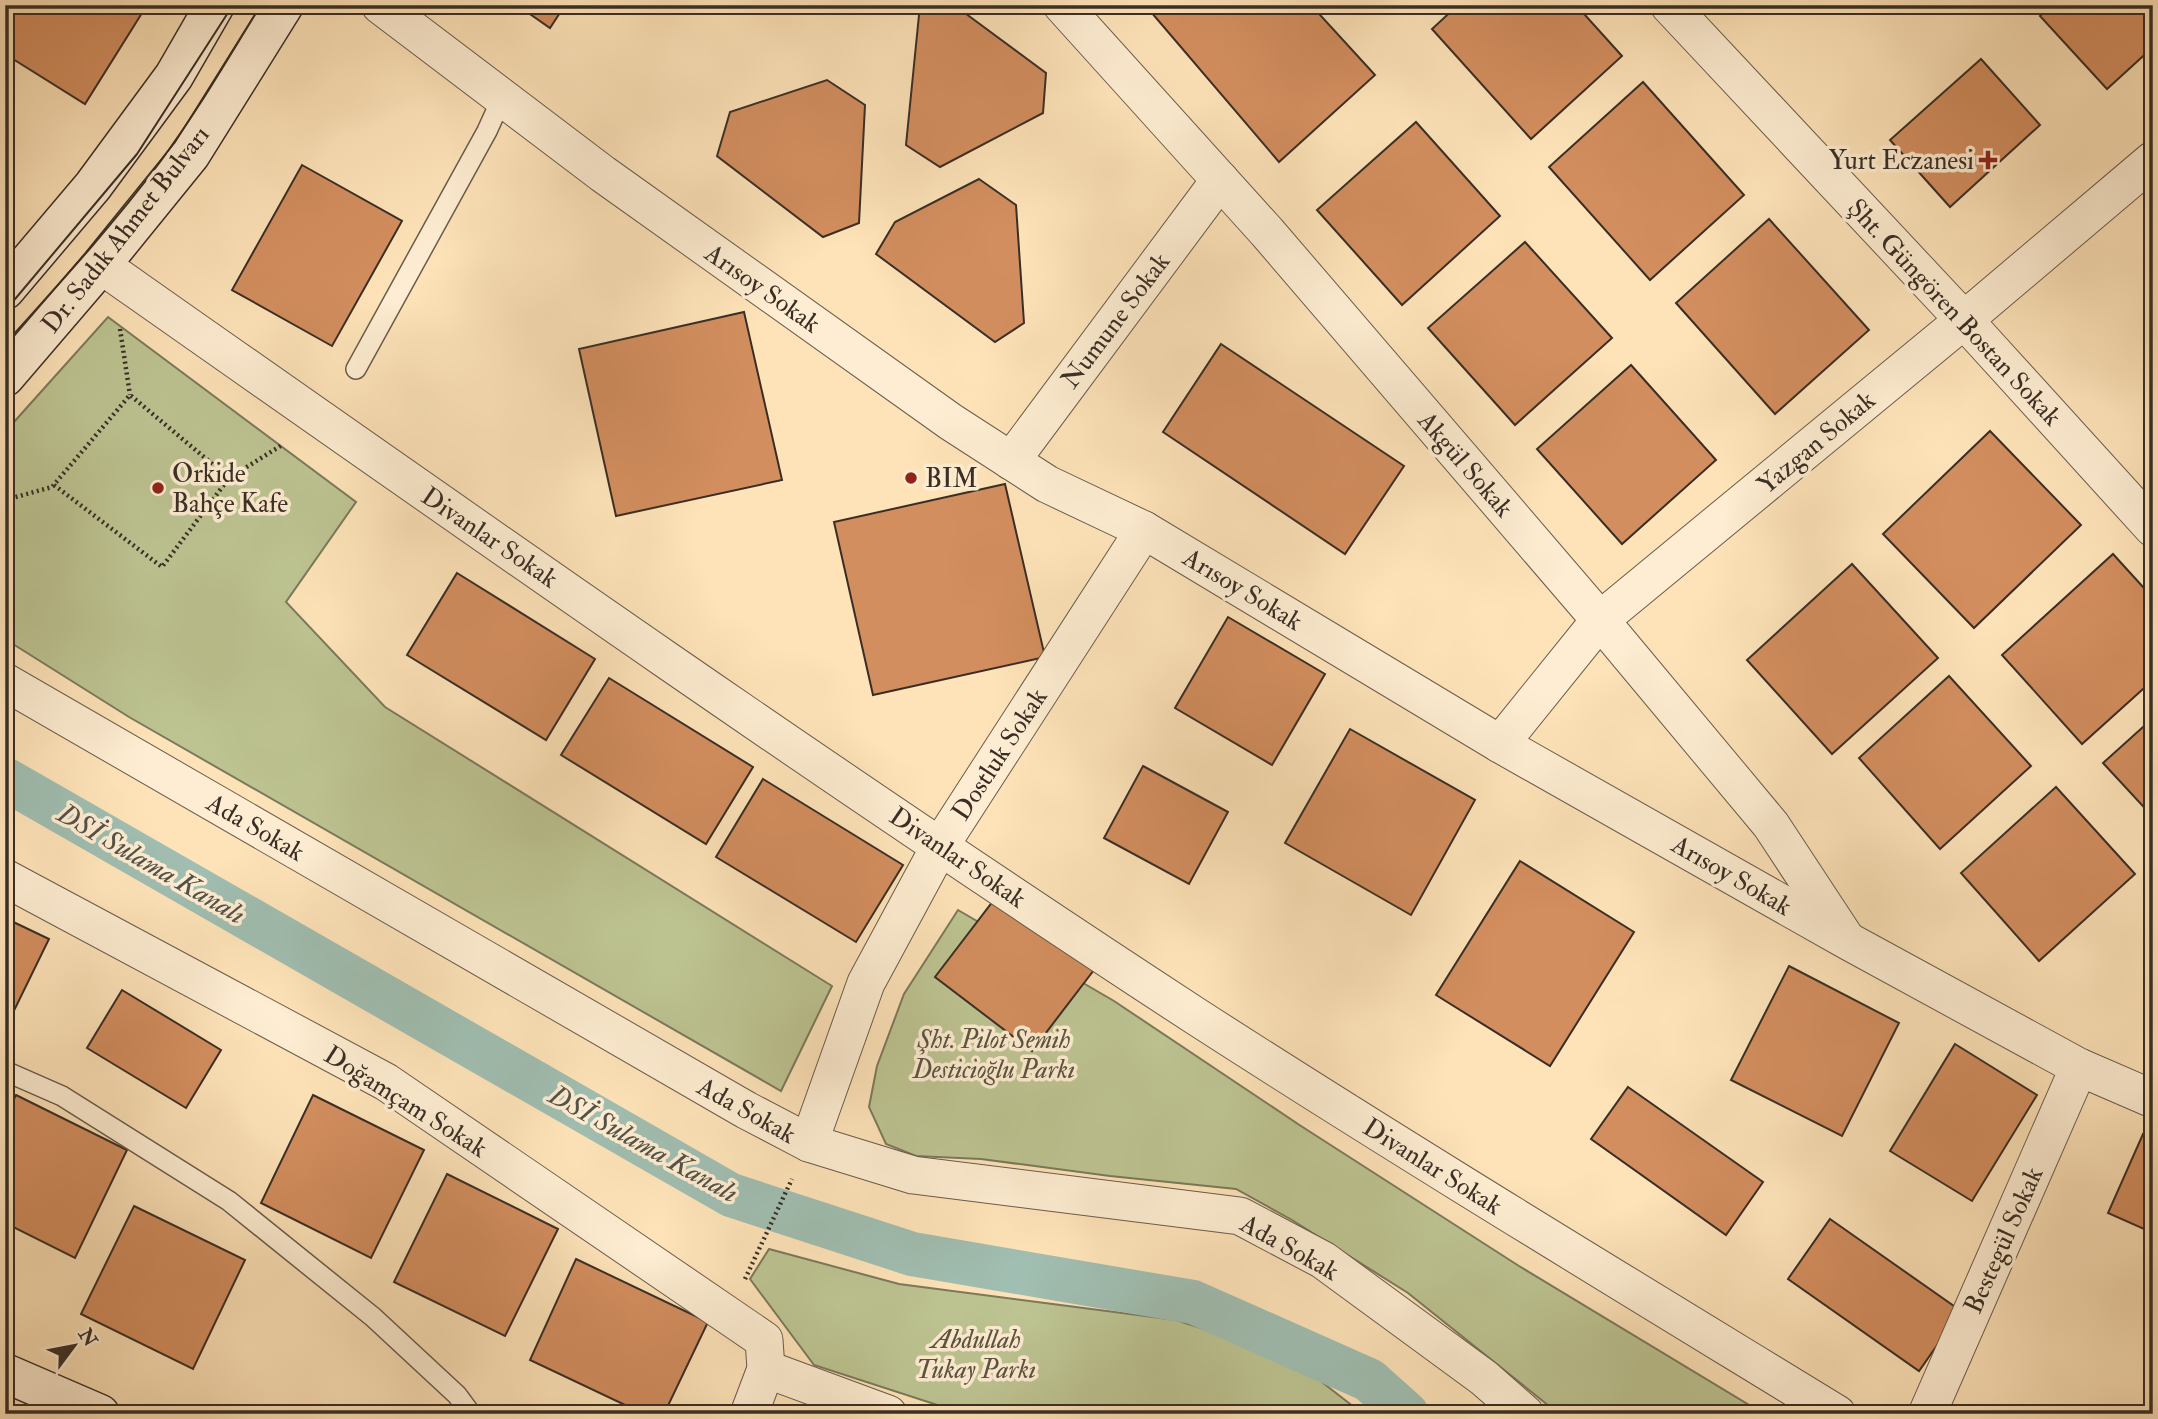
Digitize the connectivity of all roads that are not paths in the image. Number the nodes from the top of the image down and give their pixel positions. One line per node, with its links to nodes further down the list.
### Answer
1 (215, 5): 10 (main road, Dr. Sadık Ahmet Bulvarı)
2 (284, 5): 9 (main road, Dr. Sadık Ahmet Bulvarı)
3 (380, 5): 6 (street, Arısoy Sokak)
4 (1062, 5): 8 (street, Akgül Sokak)
5 (1670, 5): 11 (street, Şht. Güngören Bostan Sokak)
6 (502, 97): 12 (lane); 14 (street, Arısoy Sokak)
7 (2153, 160): 11 (street, Yazgan Sokak)
8 (1220, 180): 14 (street, Numune Sokak); 17 (street, Akgül Sokak)
9 (101, 265): 13 (main road, Dr. Sadık Ahmet Bulvarı); 20 (street, Divanlar Sokak)
10 (5, 290)
11 (1964, 320): 15 (street, Şht. Güngören Bostan Sokak); 17 (street, Yazgan Sokak)
12 (356, 369)
13 (5, 377)
14 (1011, 461): 16 (street, Arısoy Sokak)
15 (2153, 528)
16 (1144, 530): 19 (street, Arısoy Sokak); 20 (street, Dostluk Sokak)
17 (1600, 620): 19 (street, Yazgan Sokak); 22 (street, Akgül Sokak)
18 (5, 682): 26 (street, Ada Sokak)
19 (1500, 744): 22 (street, Arısoy Sokak)
20 (940, 846): 26 (street, Dostluk Sokak); 34 (street, Divanlar Sokak)
21 (5, 878): 27 (street, Doğamçam Sokak)
22 (1848, 942): 23 (street, Arısoy Sokak)
23 (2079, 1067): 25 (street, Arısoy Sokak); 35 (street, Bestegül Sokak)
24 (5, 1071): 30 (lane)
25 (2153, 1099)
26 (809, 1143): 33 (street, Ada Sokak)
27 (766, 1369): 31 (street); 32 (street)
28 (5, 1373): 29 (main road)
29 (100, 1414)
30 (471, 1414)
31 (749, 1414)
32 (888, 1414)
33 (1525, 1414)
34 (1838, 1414)
35 (1927, 1414)

